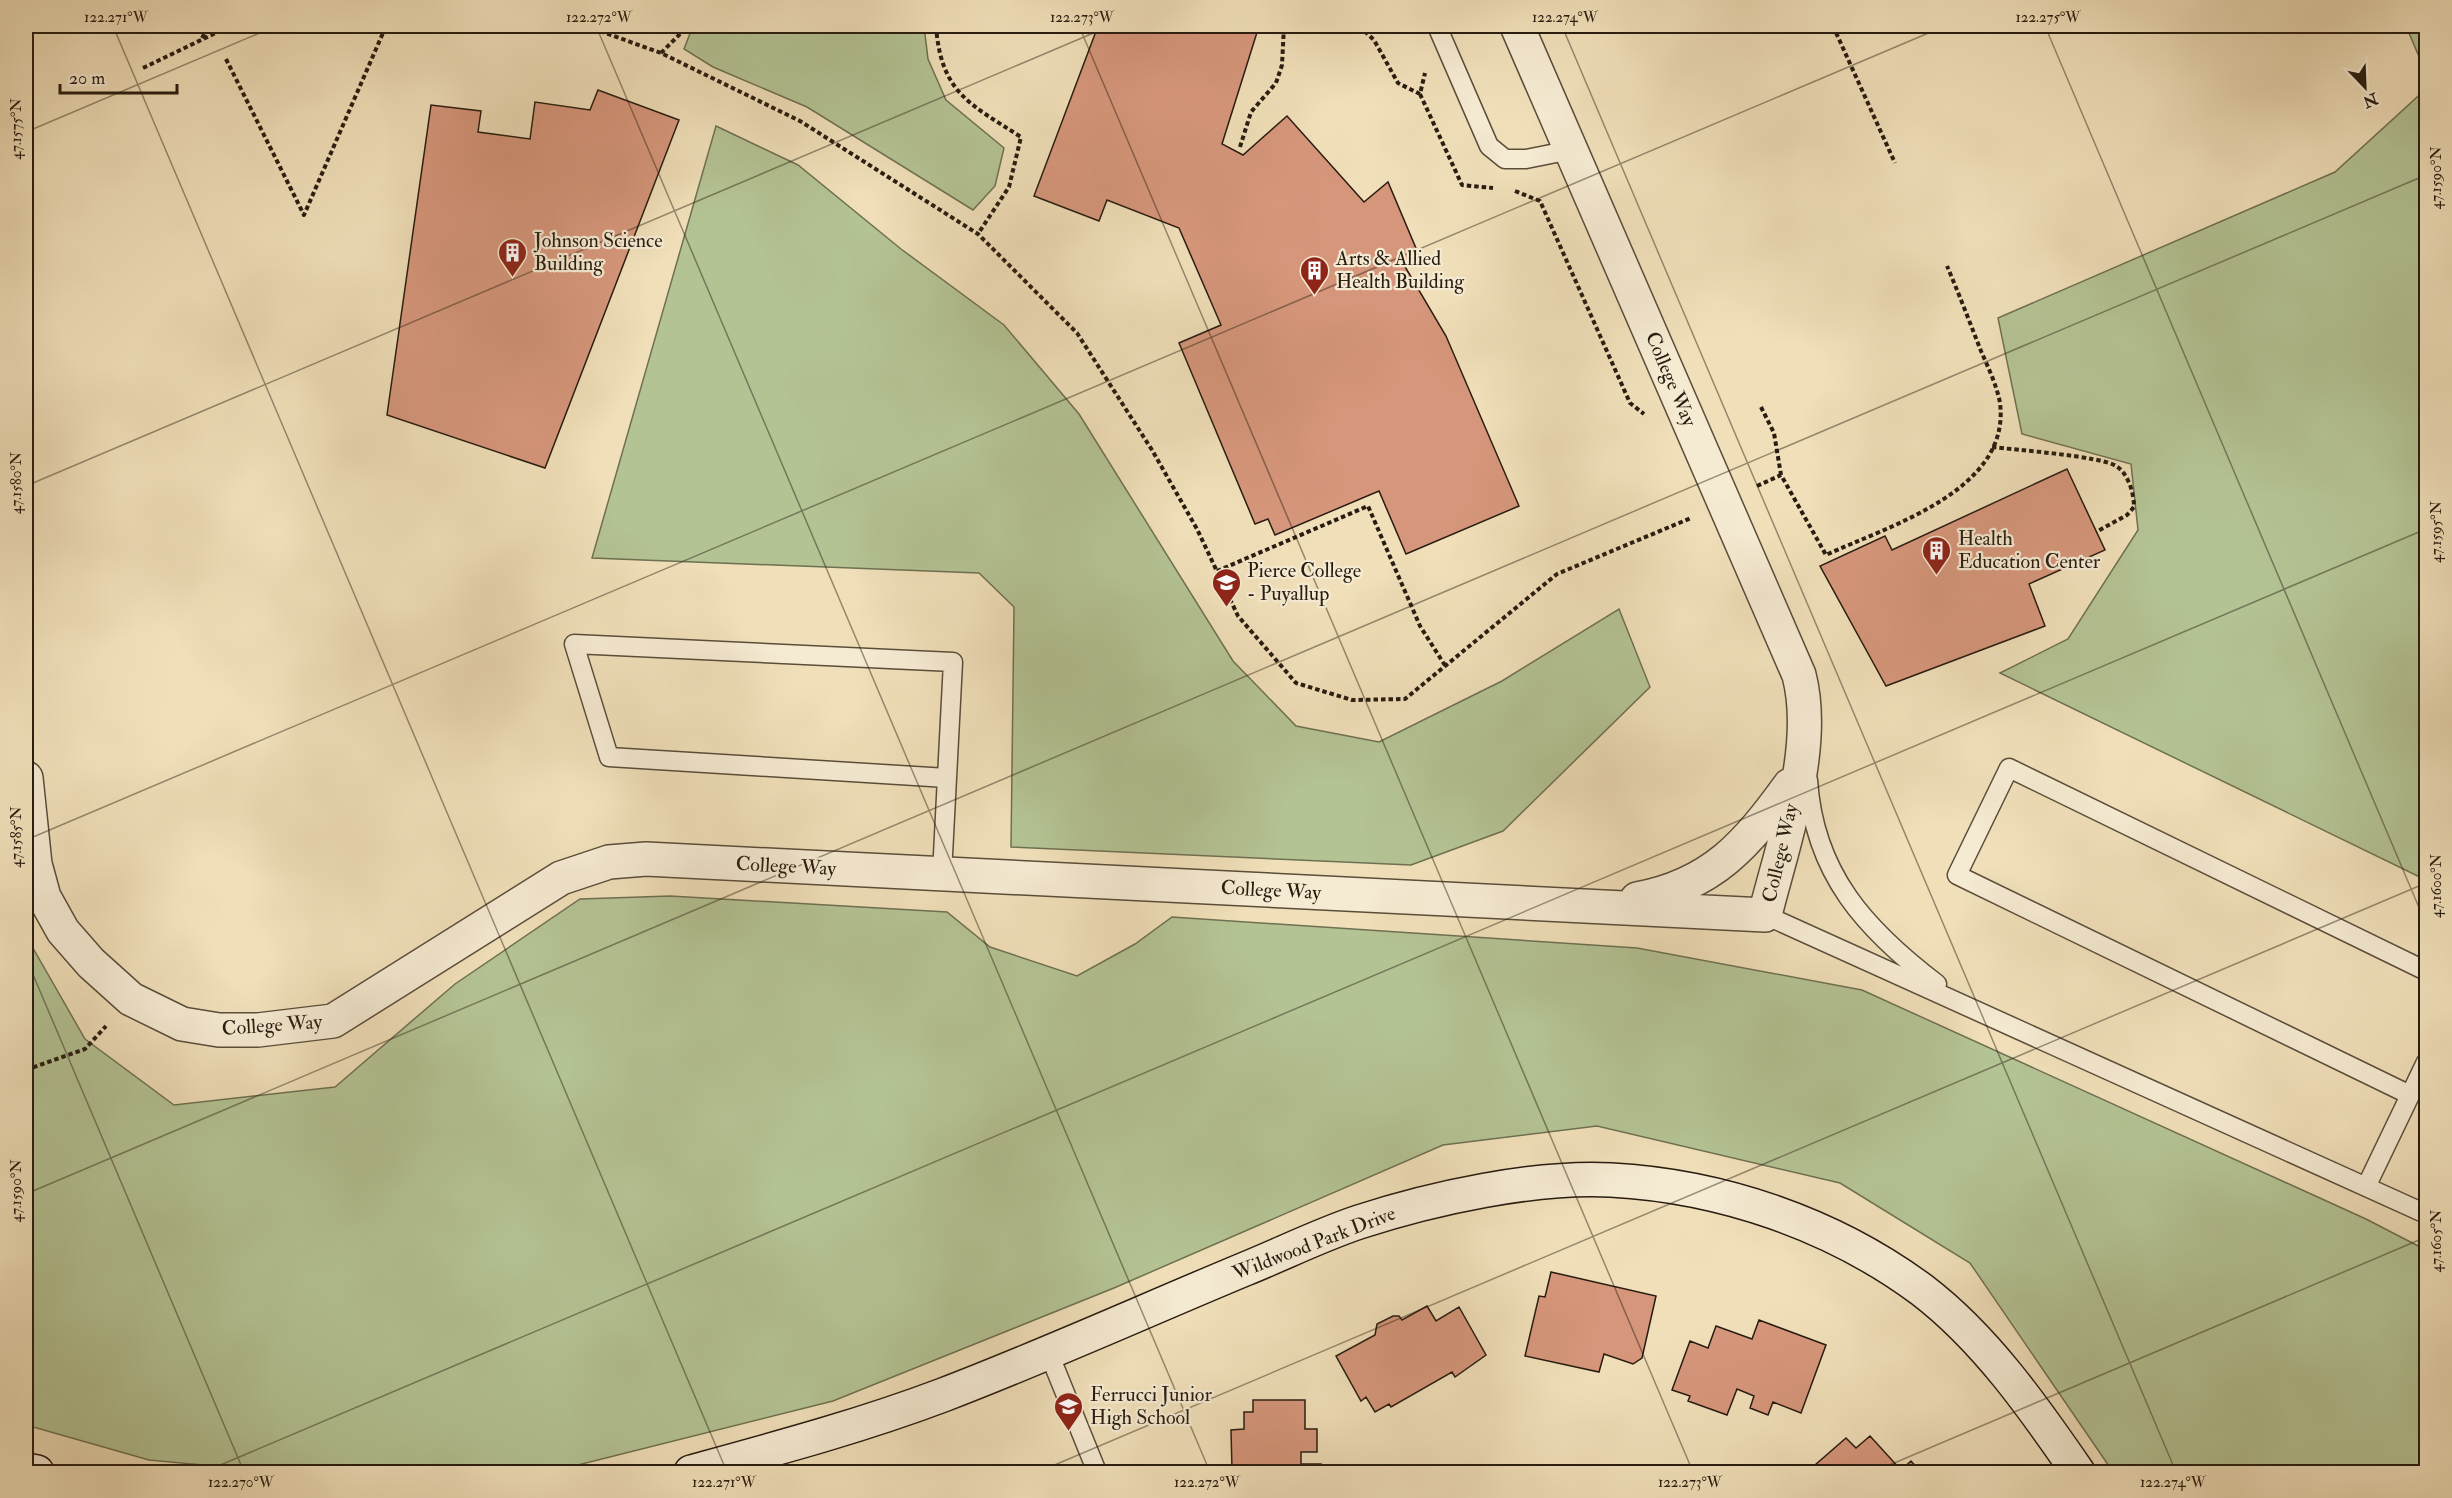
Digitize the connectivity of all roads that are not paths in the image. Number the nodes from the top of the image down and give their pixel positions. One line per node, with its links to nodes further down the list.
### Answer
1 (1437, 26): 3 (lane)
2 (1517, 26): 3 (street, College Way)
3 (1571, 150): 4 (street, College Way)
4 (1806, 732): 5 (street, College Way); 12 (lane)
5 (1800, 771): 9 (street); 10 (street, College Way)
6 (26, 778): 8 (street, College Way)
7 (947, 778): 7 (lane); 8 (lane)
8 (942, 874): 9 (street, College Way)
9 (1596, 906): 10 (street, College Way)
10 (1766, 915): 12 (lane)
11 (2427, 971): 14 (lane)
12 (1962, 1004): 15 (lane)
13 (2427, 1062): 14 (lane)
14 (2410, 1095): 15 (lane)
15 (2366, 1187): 16 (lane)
16 (2427, 1214)
17 (1048, 1351): 20 (street, Wildwood Park Drive); 21 (lane); 22 (street, Wildwood Park Drive)
18 (26, 1470): 19 (street)
19 (37, 1473)
20 (691, 1473)
21 (1098, 1473)
22 (2078, 1473)

